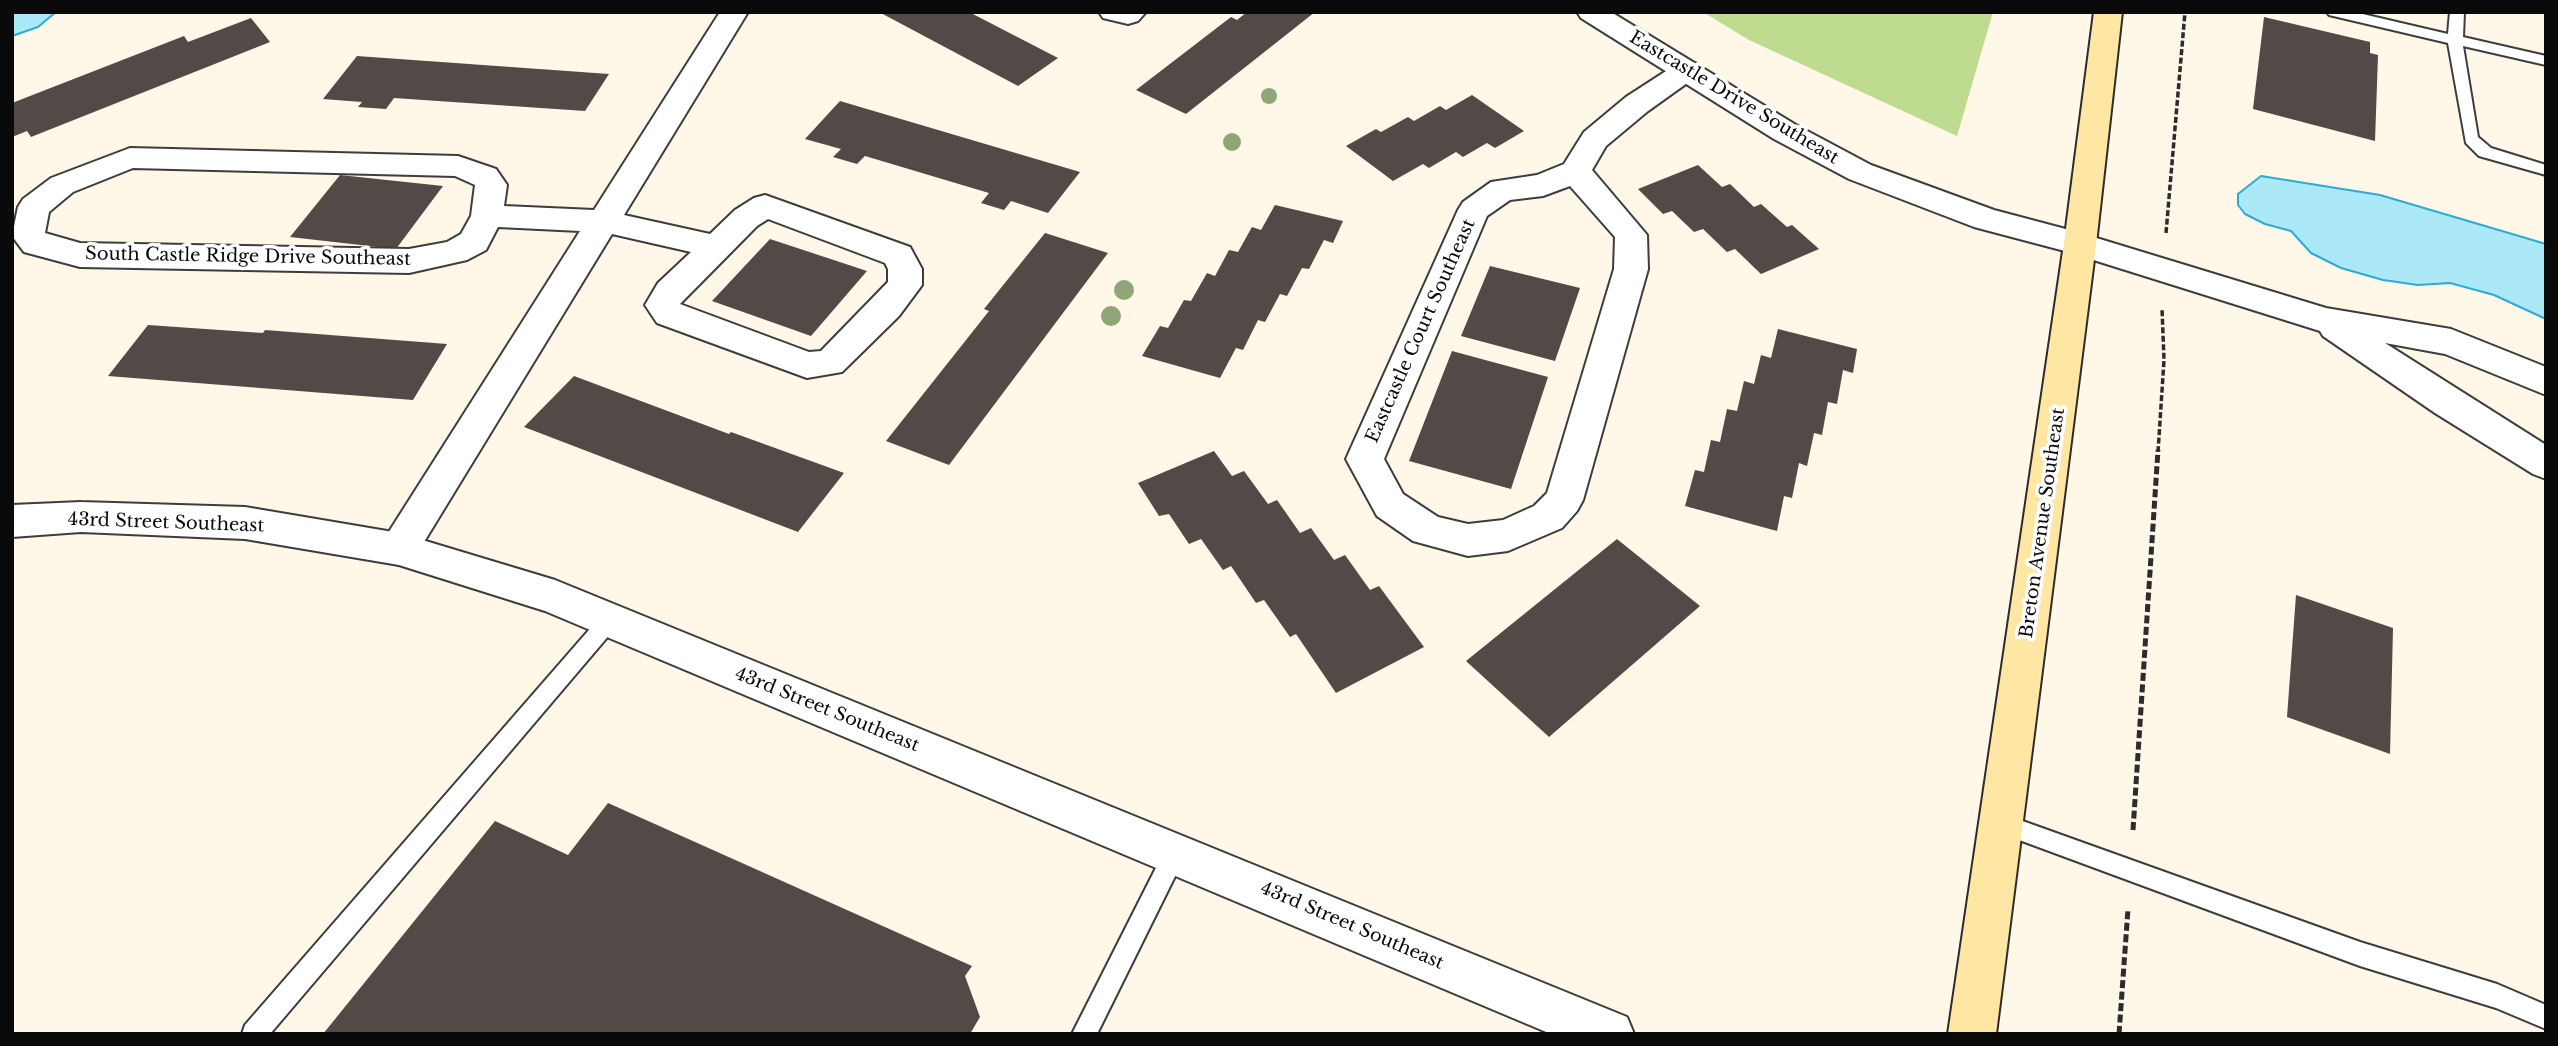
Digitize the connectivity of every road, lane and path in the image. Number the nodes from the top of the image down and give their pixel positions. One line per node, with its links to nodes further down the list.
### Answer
1 (734, 12): 15 (street)
2 (1113, 12): 3 (street)
3 (1132, 12)
4 (1591, 12): 11 (street, Eastcastle Drive Southeast)
5 (2108, 12): 16 (main road, Breton Avenue Southeast)
6 (2185, 12): 18 (path)
7 (2334, 12): 9 (lane)
8 (2457, 12): 9 (lane)
9 (2455, 42): 10 (lane); 12 (lane)
10 (2546, 61)
11 (1687, 70): 13 (street); 16 (street, Eastcastle Drive Southeast)
12 (2546, 170)
13 (1575, 171): 13 (street, Eastcastle Court Southeast)
14 (487, 216): 14 (street, South Castle Ridge Drive Southeast); 15 (street)
15 (603, 221): 17 (street); 23 (street)
16 (2080, 244): 18 (street, Eastcastle Drive Southeast); 25 (main road, Breton Avenue Southeast)
17 (717, 247): 17 (street)
18 (2163, 270): 19 (street, Eastcastle Drive Southeast); 27 (path)
19 (2325, 320): 20 (street); 21 (street)
20 (2546, 382)
21 (2546, 464)
22 (12, 521): 23 (street, 43rd Street Southeast)
23 (399, 549): 24 (street, 43rd Street Southeast)
24 (609, 621): 26 (street, 43rd Street Southeast); 29 (lane)
25 (2003, 824): 27 (lane); 32 (main road, Breton Avenue Southeast)
26 (1176, 852): 30 (lane); 31 (street, 43rd Street Southeast)
27 (2130, 872): 28 (lane); 33 (path)
28 (2546, 1017)
29 (254, 1034)
30 (1084, 1034)
31 (1610, 1034)
32 (1972, 1034)
33 (2119, 1034)

